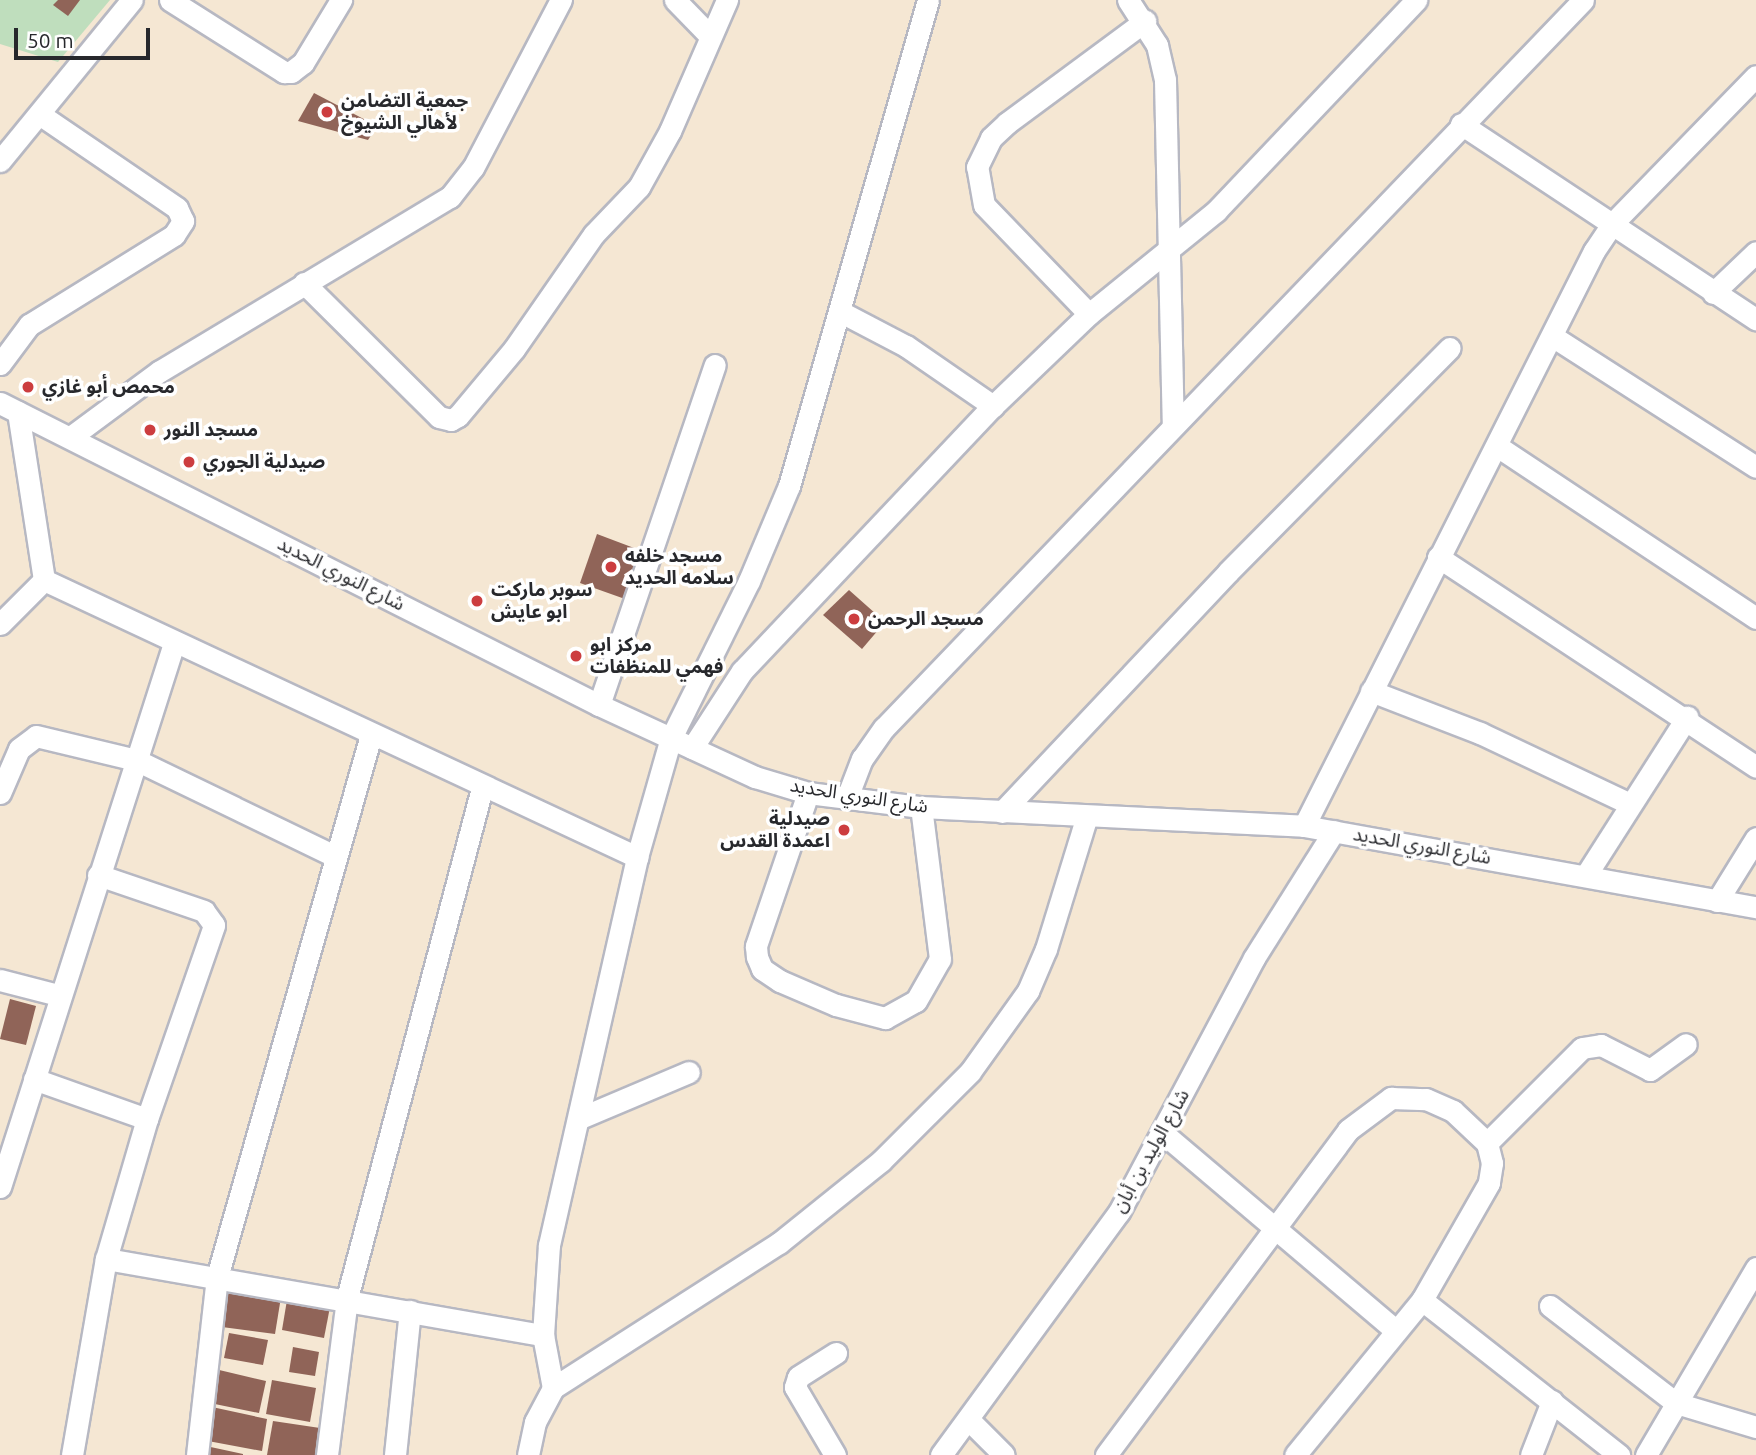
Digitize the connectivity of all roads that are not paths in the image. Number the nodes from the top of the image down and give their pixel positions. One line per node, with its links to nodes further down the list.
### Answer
1 (132, 0): 14 (street)
2 (170, 0): 3 (street)
3 (341, 0)
4 (561, 0): 20 (street)
5 (675, 0): 12 (street)
6 (727, 0): 12 (street)
7 (928, 0): 22 (street)
8 (1128, 0): 11 (street)
9 (1416, 0): 18 (street)
10 (1583, 0): 15 (street)
11 (1145, 21): 18 (street); 23 (street)
12 (709, 35): 20 (street)
13 (1756, 76): 17 (street)
14 (39, 114): 16 (street); 27 (street)
15 (1461, 124): 17 (street); 31 (street)
16 (0, 161)
17 (1612, 224): 21 (street); 25 (street)
18 (1167, 246): 23 (street); 31 (street)
19 (1756, 252): 21 (street)
20 (304, 282): 32 (street)
21 (1713, 293): 24 (street)
22 (839, 311): 29 (street); 44 (street)
23 (1089, 314): 29 (street)
24 (1756, 319)
25 (1552, 336): 33 (street); 34 (street)
26 (1450, 348): 54 (street)
27 (0, 364)
28 (715, 365): 41 (street)
29 (993, 405): 45 (street)
30 (8, 411): 32 (street, شارع النوري الحديد); 36 (street)
31 (1173, 426): 51 (street)
32 (72, 436): 41 (street, شارع النوري الحديد)
33 (1497, 446): 35 (street); 37 (street)
34 (1756, 467)
35 (1438, 557): 40 (street); 42 (street)
36 (44, 580): 38 (street); 39 (street)
37 (1756, 618)
38 (0, 624)
39 (174, 643): 43 (street); 46 (street)
40 (1371, 691): 52 (street); 56 (street)
41 (599, 705): 44 (street, شارع النوري الحديد)
42 (1687, 717): 47 (street); 52 (street)
43 (371, 735): 48 (street); 59 (street)
44 (671, 738): 45 (street, شارع النوري الحديد); 60 (street)
45 (692, 748): 50 (street, شارع النوري الحديد)
46 (136, 760): 49 (street); 59 (street); 61 (street)
47 (1756, 767)
48 (482, 788): 60 (street); 80 (street)
49 (0, 793)
50 (808, 793): 51 (street, شارع النوري الحديد); 53 (street)
51 (848, 795): 53 (street, شارع النوري الحديد)
52 (1630, 804): 62 (street)
53 (921, 807): 54 (street, شارع النوري الحديد)
54 (1002, 812): 55 (street, شارع النوري الحديد)
55 (1087, 816): 56 (street, شارع النوري الحديد); 87 (street)
56 (1304, 825): 57 (street, شارع النوري الحديد)
57 (1334, 831): 62 (street, شارع النوري الحديد); 73 (street, شارع الوليد بن أبان)
58 (1756, 838): 63 (street)
59 (335, 856): 79 (street)
60 (637, 857): 71 (street)
61 (98, 875): 66 (street); 72 (street)
62 (1586, 875): 63 (street, شارع النوري الحديد)
63 (1717, 901): 64 (street, شارع النوري الحديد)
64 (1756, 907)
65 (0, 980): 66 (street)
66 (58, 995): 69 (street)
67 (1686, 1044): 74 (street)
68 (688, 1072): 71 (street)
69 (34, 1079): 70 (street); 72 (street)
70 (10, 1114): 75 (street)
71 (580, 1118): 85 (street)
72 (147, 1119): 77 (street)
73 (1164, 1135): 76 (street); 90 (street, شارع الوليد بن أبان)
74 (1487, 1143): 76 (street); 81 (street)
75 (0, 1187)
76 (1277, 1230): 84 (street); 100 (street)
77 (106, 1259): 79 (street); 92 (street)
78 (1756, 1268): 89 (street)
79 (217, 1277): 80 (street); 93 (street)
80 (346, 1297): 83 (street); 94 (street)
81 (1422, 1300): 84 (street); 88 (street)
82 (1550, 1306): 89 (street)
83 (410, 1311): 85 (street); 95 (street)
84 (1394, 1329): 101 (street)
85 (543, 1335): 87 (street)
86 (836, 1353): 97 (street)
87 (553, 1388): 96 (street)
88 (1552, 1401): 102 (street); 103 (street)
89 (1676, 1403): 91 (street); 104 (street)
90 (969, 1420): 98 (street, شارع الوليد بن أبان); 99 (street)
91 (1756, 1427)
92 (72, 1455)
93 (197, 1455)
94 (327, 1455)
95 (395, 1455)
96 (528, 1455)
97 (835, 1455)
98 (941, 1455)
99 (1003, 1455)
100 (1106, 1455)
101 (1295, 1455)
102 (1531, 1455)
103 (1619, 1455)
104 (1646, 1455)

